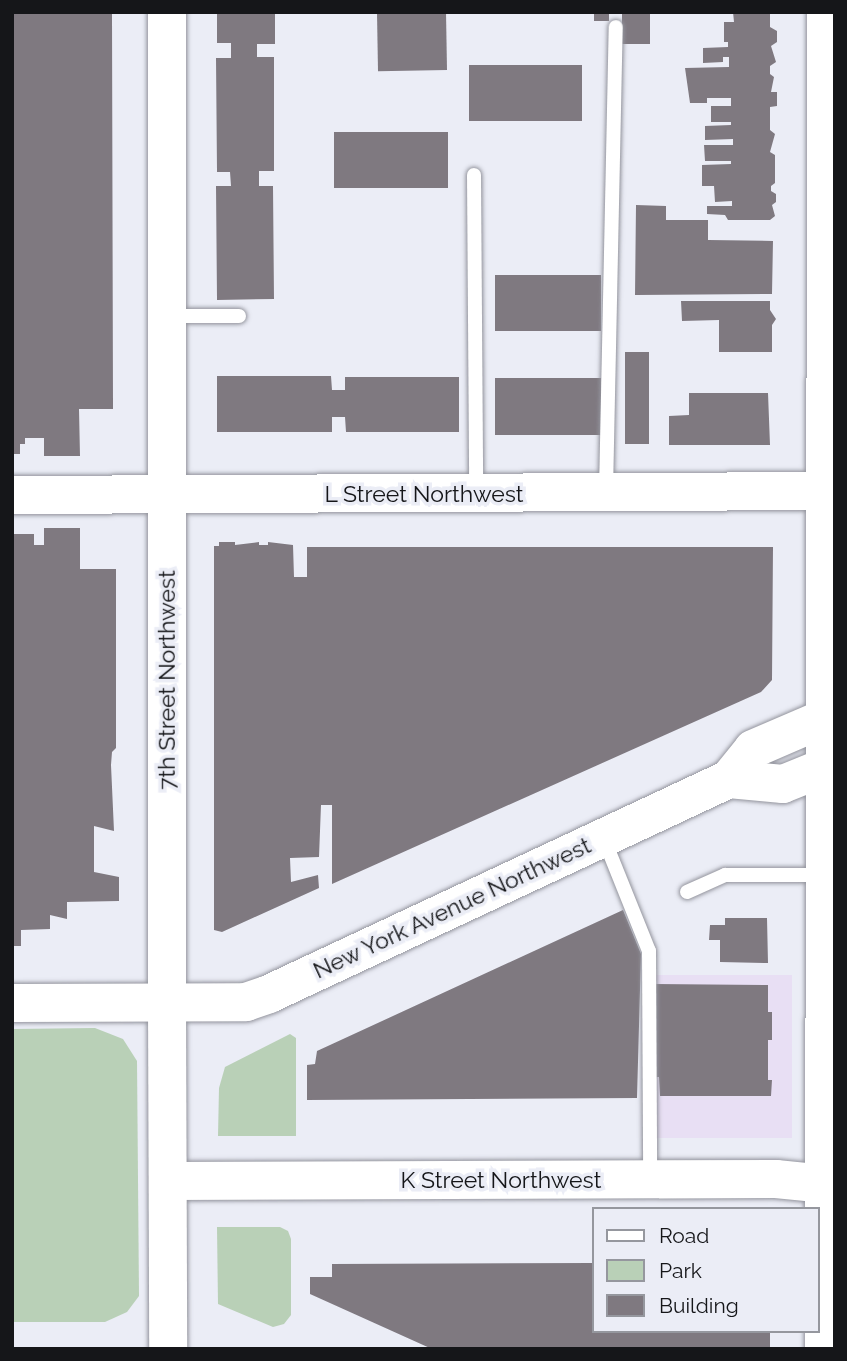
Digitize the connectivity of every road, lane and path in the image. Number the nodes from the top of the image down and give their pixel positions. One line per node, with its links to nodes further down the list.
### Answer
1 (167, 12): 5 (main road, 7th Street Northwest)
2 (826, 12): 7 (main road)
3 (616, 27): 8 (lane)
4 (474, 175): 9 (lane)
5 (167, 316): 6 (lane); 11 (main road, 7th Street Northwest)
6 (239, 316)
7 (830, 491): 8 (main road, L Street Northwest); 12 (main road)
8 (606, 492): 9 (main road, L Street Northwest)
9 (476, 493): 11 (main road, L Street Northwest)
10 (12, 495): 11 (main road, L Street Northwest)
11 (167, 495): 19 (main road, 7th Street Northwest)
12 (830, 716): 13 (main road); 14 (main road, New York Avenue Northwest)
13 (830, 764): 14 (main road); 16 (main road)
14 (729, 779): 15 (main road, New York Avenue Northwest)
15 (603, 837): 19 (main road, New York Avenue Northwest); 20 (lane)
16 (825, 875): 17 (lane); 22 (main road)
17 (687, 892)
18 (12, 1003): 19 (main road, New York Avenue Northwest)
19 (167, 1003): 21 (main road, 7th Street Northwest)
20 (650, 1179): 21 (main road, K Street Northwest); 22 (main road, K Street Northwest)
21 (168, 1181): 23 (main road, 7th Street Northwest)
22 (829, 1185): 24 (main road)
23 (168, 1349)
24 (824, 1349)

